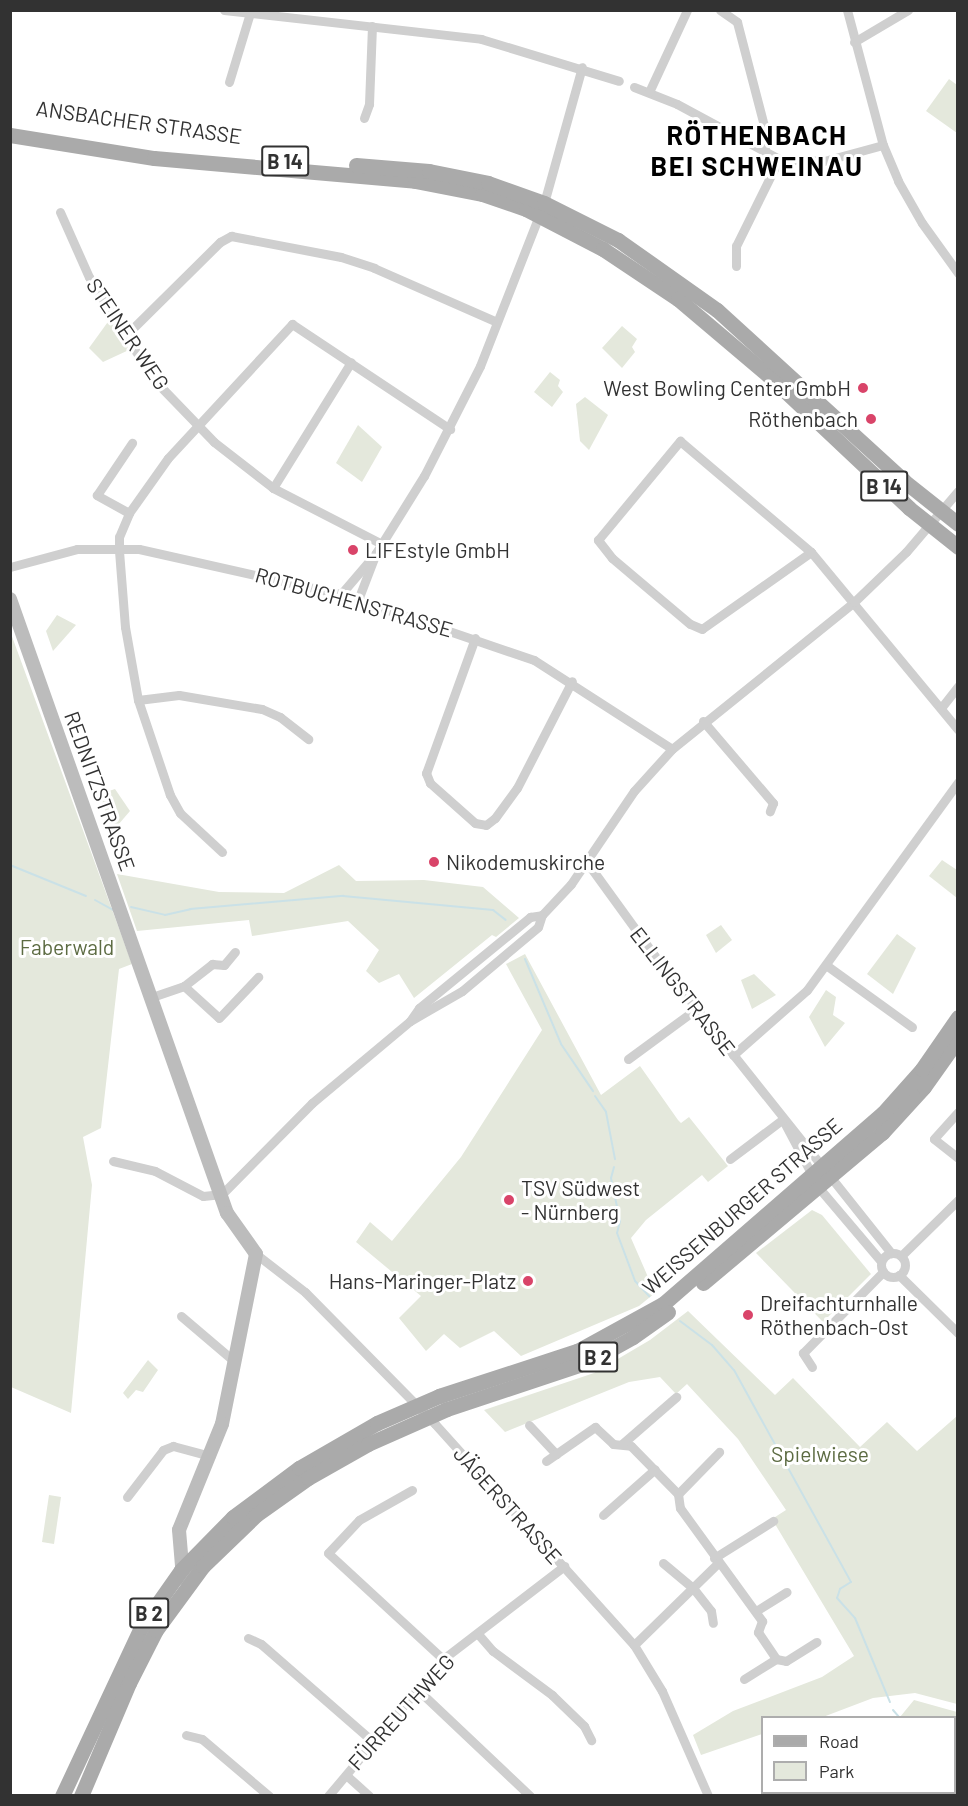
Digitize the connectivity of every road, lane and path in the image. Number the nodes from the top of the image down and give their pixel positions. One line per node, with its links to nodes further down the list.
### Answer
1 (224, 10): 6 (street)
2 (687, 10): 13 (street)
3 (720, 10): 18 (street)
4 (847, 10): 8 (street)
5 (908, 10): 8 (street)
6 (249, 16): 7 (street); 11 (street)
7 (372, 26): 9 (street); 14 (street)
8 (854, 42): 17 (street)
9 (582, 68): 10 (street); 20 (street)
10 (620, 81)
11 (229, 82)
12 (634, 87): 13 (street)
13 (649, 92): 18 (street)
14 (364, 118)
15 (10, 124): 20 (main road, ANSBACHER STRASSE / B 14)
16 (10, 135): 20 (main road, ANSBACHER STRASSE / B 14)
17 (883, 145): 19 (street); 23 (street)
18 (763, 150): 19 (street)
19 (780, 159): 22 (street)
20 (542, 209): 24 (street); 32 (main road, ANSBACHER STRASSE / B 14); 35 (main road, ANSBACHER STRASSE / B 14)
21 (60, 212): 25 (street, STEINER WEG)
22 (736, 266)
23 (957, 272)
24 (496, 322): 25 (street); 28 (street)
25 (125, 336): 27 (street, STEINER WEG)
26 (351, 362): 27 (street); 28 (street); 30 (street)
27 (197, 425): 30 (street, STEINER WEG); 33 (street)
28 (450, 429): 36 (street)
29 (132, 443): 33 (street)
30 (273, 488): 36 (street, STEINER WEG)
31 (957, 491): 32 (street)
32 (941, 512): 34 (main road, ANSBACHER STRASSE / B 14); 35 (street)
33 (129, 513): 38 (street)
34 (957, 524)
35 (929, 526): 37 (main road, ANSBACHER STRASSE / B 14); 45 (street)
36 (382, 544): 40 (street)
37 (957, 547)
38 (119, 550): 41 (street, ROTBUCHENSTRASSE); 42 (street, ROTBUCHENSTRASSE); 49 (street)
39 (811, 552): 39 (street); 45 (street)
40 (376, 553): 42 (street); 44 (street)
41 (10, 567)
42 (341, 594): 44 (street, ROTBUCHENSTRASSE)
43 (10, 599): 64 (main road, REDNITZSTRASSE)
44 (358, 600): 46 (street, ROTBUCHENSTRASSE)
45 (854, 602): 50 (street); 51 (street)
46 (475, 638): 47 (street, ROTBUCHENSTRASSE); 47 (street)
47 (572, 681): 54 (street, ROTBUCHENSTRASSE)
48 (957, 686): 50 (street)
49 (138, 700): 53 (street); 57 (street)
50 (941, 708): 52 (street)
51 (703, 721): 54 (street); 56 (street)
52 (957, 730)
53 (308, 739)
54 (672, 749): 58 (street)
55 (957, 782): 61 (street)
56 (770, 811)
57 (222, 852)
58 (586, 861): 59 (street); 65 (street, ELLINGSTRASSE)
59 (542, 915): 67 (street); 67 (street)
60 (235, 952): 63 (street)
61 (826, 965): 68 (street); 70 (street)
62 (258, 977): 63 (street)
63 (184, 986): 64 (street)
64 (152, 997): 79 (main road, REDNITZSTRASSE)
65 (696, 1009): 70 (street, ELLINGSTRASSE); 71 (street)
66 (957, 1017): 77 (main road, WEISSENBURGER STRASSE / B 2)
67 (410, 1021): 79 (street)
68 (912, 1028)
69 (957, 1039): 78 (main road, WEISSENBURGER STRASSE / B 2)
70 (733, 1055): 73 (street, ELLINGSTRASSE)
71 (628, 1059)
72 (957, 1112): 74 (street)
73 (783, 1119): 75 (street); 77 (street, ELLINGSTRASSE)
74 (957, 1158)
75 (730, 1159)
76 (113, 1161): 79 (street)
77 (816, 1170): 78 (street, ELLINGSTRASSE); 92 (main road, WEISSENBURGER STRASSE / B 2)
78 (824, 1184): 81 (street); 84 (street); 93 (main road, WEISSENBURGER STRASSE / B 2)
79 (222, 1194): 82 (main road, REDNITZSTRASSE)
80 (957, 1200): 83 (street)
81 (891, 1253): 83 (street); 84 (street)
82 (256, 1254): 89 (main road); 92 (street, JÄGERSTRASSE)
83 (901, 1256): 86 (street)
84 (881, 1261): 85 (street)
85 (883, 1272): 86 (street); 90 (street)
86 (899, 1275): 88 (street)
87 (181, 1316): 89 (street)
88 (957, 1333)
89 (235, 1362): 98 (main road)
90 (812, 1367)
91 (676, 1397): 95 (street)
92 (414, 1406): 93 (street, JÄGERSTRASSE); 109 (main road, WEISSENBURGER STRASSE / B 2)
93 (427, 1417): 108 (street, JÄGERSTRASSE); 112 (main road, WEISSENBURGER STRASSE / B 2)
94 (529, 1425): 97 (street)
95 (622, 1444): 97 (street); 100 (street)
96 (719, 1452): 102 (street)
97 (556, 1454): 99 (street)
98 (211, 1456): 103 (street); 109 (main road)
99 (546, 1461)
100 (655, 1469): 102 (street); 104 (street)
101 (412, 1490): 119 (street)
102 (678, 1494): 106 (street)
103 (127, 1497)
104 (603, 1515)
105 (773, 1521): 106 (street)
106 (716, 1560): 110 (street); 113 (street)
107 (663, 1563): 110 (street)
108 (564, 1566): 115 (street, FÜRREUTHWEG); 118 (street, JÄGERSTRASSE)
109 (181, 1570): 112 (main road); 123 (main road, WEISSENBURGER STRASSE / B 2)
110 (693, 1588): 114 (street); 118 (street)
111 (787, 1592): 113 (street)
112 (169, 1610): 127 (main road, WEISSENBURGER STRASSE / B 2)
113 (756, 1611): 120 (street)
114 (713, 1623)
115 (478, 1634): 119 (street, FÜRREUTHWEG); 125 (street)
116 (248, 1638): 126 (street)
117 (817, 1642): 120 (street)
118 (634, 1645): 135 (street, JÄGERSTRASSE)
119 (443, 1659): 122 (street, FÜRREUTHWEG)
120 (777, 1659): 121 (street)
121 (744, 1679)
122 (417, 1689): 126 (street, FÜRREUTHWEG); 134 (street)
123 (92, 1725): 127 (main road); 129 (main road, WEISSENBURGER STRASSE / B 2)
124 (186, 1735): 131 (street)
125 (591, 1740)
126 (372, 1741): 128 (street, FÜRREUTHWEG)
127 (99, 1751): 130 (main road, WEISSENBURGER STRASSE / B 2)
128 (346, 1775): 132 (street, FÜRREUTHWEG); 133 (street)
129 (62, 1796)
130 (81, 1796)
131 (269, 1796)
132 (328, 1796)
133 (369, 1796)
134 (530, 1796)
135 (708, 1796)

